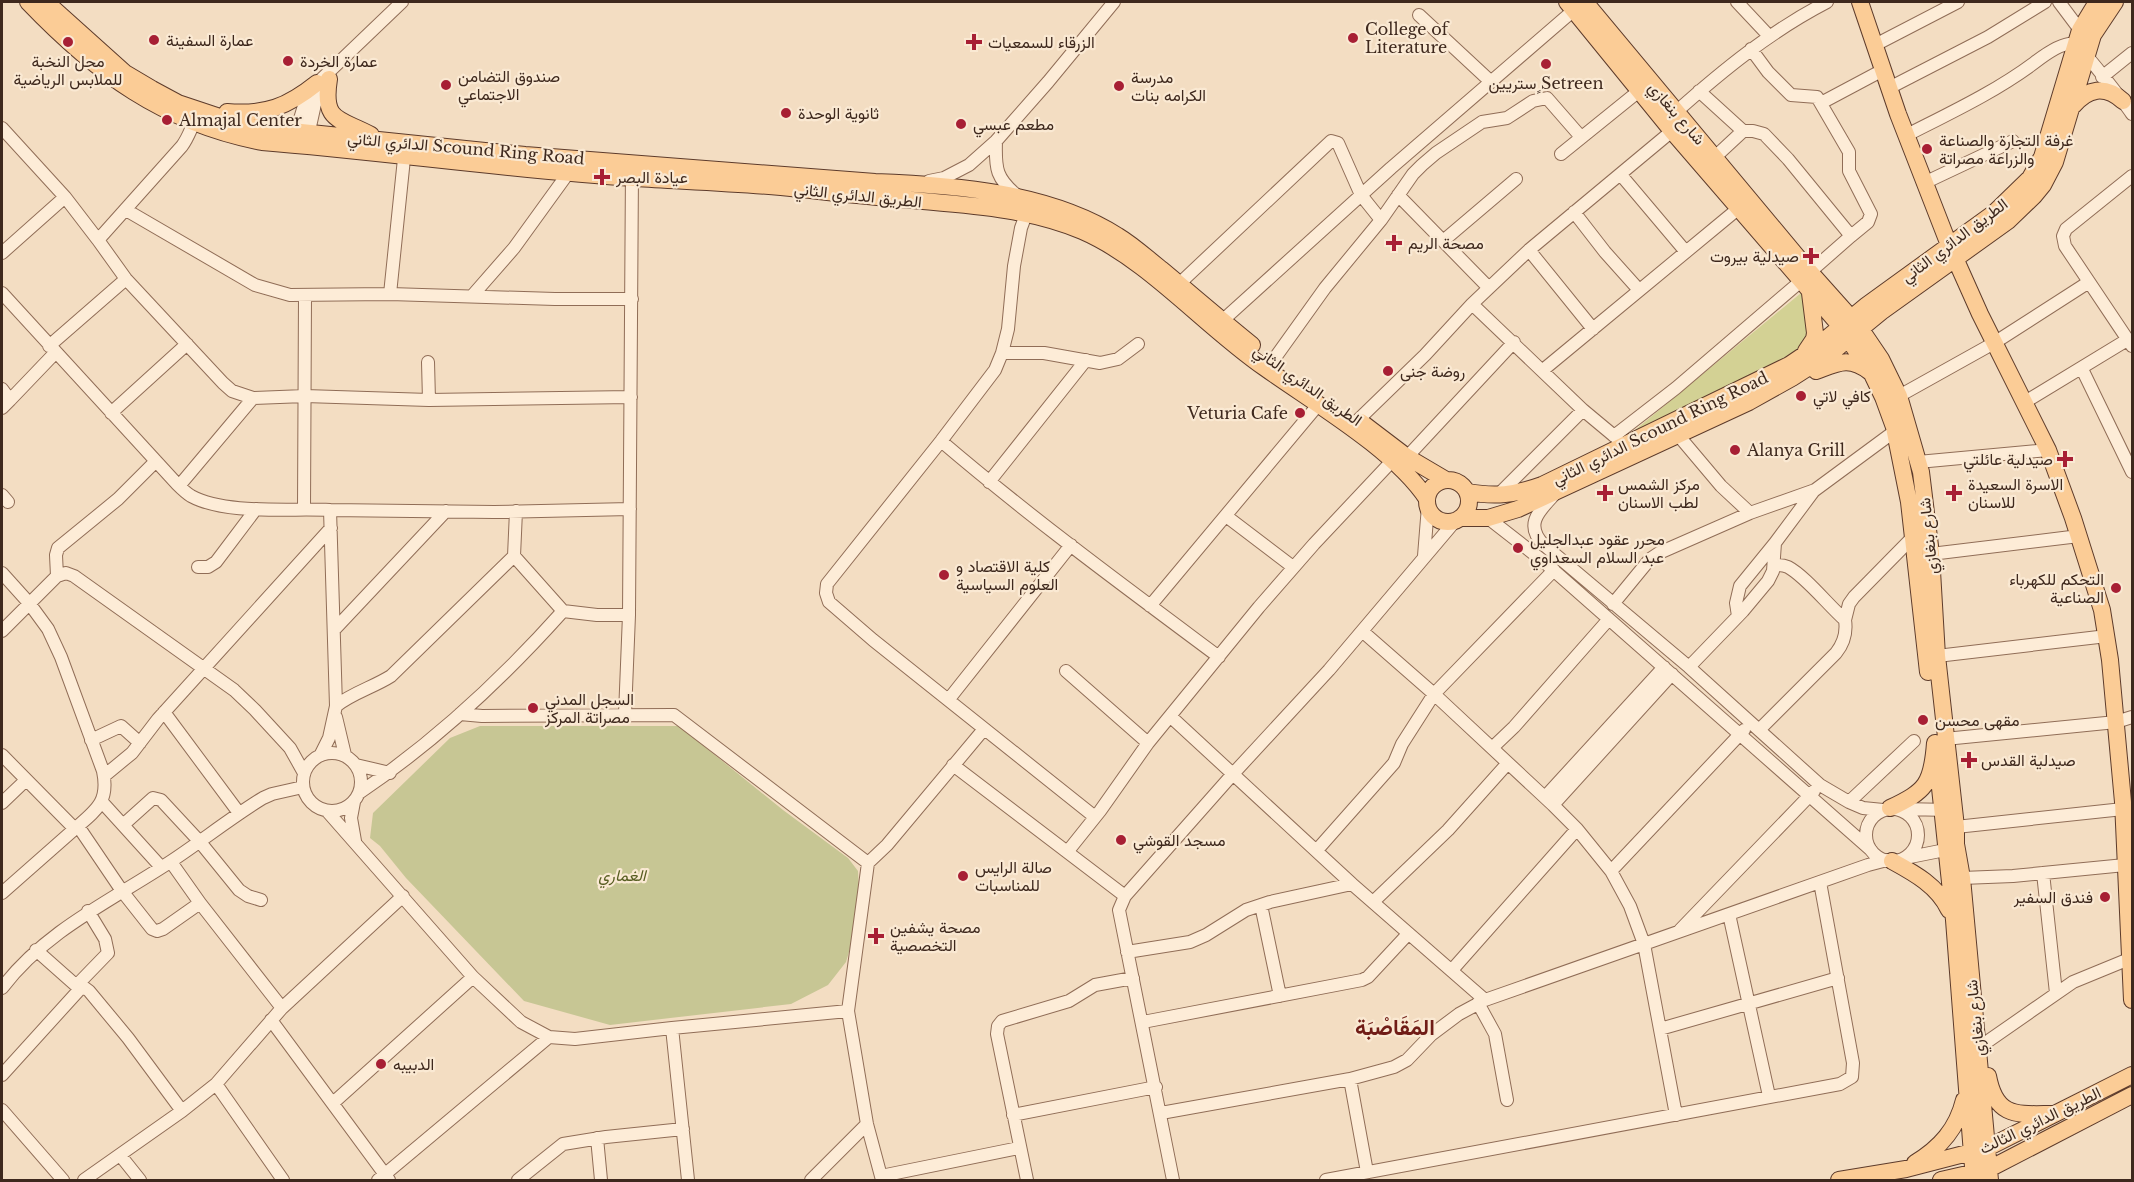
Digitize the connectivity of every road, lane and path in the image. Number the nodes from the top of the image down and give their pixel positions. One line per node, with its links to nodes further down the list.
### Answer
1 (28, 2): 31 (main road)
2 (46, 2): 31 (main road)
3 (402, 2): 21 (street)
4 (1114, 2): 40 (street)
5 (1737, 2): 15 (street)
6 (1827, 2): 15 (street)
7 (1860, 2): 17 (main road)
8 (1958, 2): 17 (street)
9 (2045, 2): 24 (street)
10 (2059, 2): 16 (street)
11 (2097, 2): 16 (main road, الطريق الدائري الثاني)
12 (2115, 2): 16 (main road, الطريق الدائري الثاني)
13 (1575, 4): 23 (street); 25 (main road, شارع بنغازي); 30 (main road, شارع بنغازي)
14 (1419, 15): 23 (street)
15 (1768, 36): 18 (street)
16 (2081, 42): 22 (street); 28 (main road); 35 (street); 67 (main road, الطريق الدائري الثاني)
17 (1875, 45): 20 (main road)
18 (1751, 49): 26 (street); 27 (street)
19 (2133, 53): 22 (street)
20 (1883, 70): 24 (main road); 27 (street)
21 (326, 77): 31 (main road); 37 (street); 38 (main road)
22 (2102, 77): 29 (street)
23 (1490, 81): 39 (street)
24 (1889, 88): 35 (main road)
25 (1639, 91): 33 (main road, شارع بنغازي); 36 (street)
26 (1699, 91): 30 (street); 34 (street)
27 (1821, 103): 63 (street)
28 (2073, 106): 29 (main road); 67 (main road)
29 (2129, 108)
30 (1676, 112): 45 (main road, شارع بنغازي)
31 (197, 117): 37 (main road); 60 (street)
32 (2, 128): 57 (street)
33 (1672, 131): 48 (street); 59 (main road, شارع بنغازي)
34 (1743, 131): 45 (street); 63 (street)
35 (1906, 135): 51 (main road)
36 (1581, 137): 43 (street); 44 (street)
37 (301, 138): 38 (main road, الدائري الثاني Scound Ring Road); 42 (main road)
38 (380, 139): 42 (main road, الدائري الثاني Scound Ring Road)
39 (1425, 140): 43 (street); 55 (street)
40 (996, 141): 52 (street); 58 (street)
41 (2013, 141): 51 (street)
42 (405, 149): 46 (main road, الدائري الثاني Scound Ring Road); 47 (main road); 77 (street)
43 (1436, 153): 56 (street)
44 (1561, 154)
45 (1715, 157): 71 (main road, شارع بنغازي)
46 (632, 170): 47 (main road); 53 (main road, الدائري الثاني Scound Ring Road); 80 (street)
47 (569, 172): 79 (street)
48 (1621, 175): 61 (street); 68 (street)
49 (2133, 176): 72 (street)
50 (1516, 179): 65 (street)
51 (1924, 183): 67 (main road)
52 (918, 184): 53 (main road, الدائري الثاني Scound Ring Road); 54 (main road, الدائري الثاني Scound Ring Road)
53 (875, 190): 58 (main road, الطريق الدائري الثاني)
54 (983, 192): 58 (main road, الطريق الدائري الثاني)
55 (1361, 195): 62 (street); 73 (street); 82 (street)
56 (1398, 195): 62 (street); 65 (street)
57 (65, 197): 64 (street); 69 (street)
58 (1027, 204): 73 (main road, الطريق الدائري الثاني); 91 (street); 108 (main road, الطريق الدائري الثاني)
59 (1739, 208): 68 (street); 71 (main road, شارع بنغازي)
60 (126, 210): 64 (street); 78 (street)
61 (1574, 212): 66 (street); 75 (street)
62 (1381, 220): 95 (street)
63 (1851, 236): 71 (street)
64 (98, 240): 70 (street)
65 (1443, 241): 74 (street)
66 (1529, 250): 74 (street); 84 (street)
67 (1952, 251): 83 (main road, الطريق الدائري الثاني); 86 (main road)
68 (1686, 252): 75 (street)
69 (2, 253)
70 (126, 279): 88 (street); 90 (street)
71 (1807, 282): 83 (main road, شارع بنغازي); 92 (main road); 115 (street)
72 (2089, 282): 86 (street); 87 (street)
73 (1179, 284): 82 (main road, الطريق الدائري الثاني)
74 (1489, 288): 81 (street)
75 (1639, 290): 84 (street)
76 (2, 293): 90 (street)
77 (390, 294): 78 (street); 79 (street)
78 (305, 296): 101 (street)
79 (472, 296): 80 (street)
80 (632, 299): 103 (street)
81 (1472, 304): 85 (street); 111 (street)
82 (1222, 321): 95 (main road, الطريق الدائري الثاني)
83 (1850, 328): 92 (main road, الدائري الثاني Scound Ring Road); 98 (main road, شارع بنغازي); 99 (main road, الدائري الثاني Scound Ring Road); 102 (main road, شارع بنغازي)
84 (1593, 329): 97 (street)
85 (1514, 342): 97 (street); 117 (street)
86 (1994, 343): 102 (street); 106 (main road)
87 (2130, 343): 96 (street)
88 (187, 344): 104 (street); 110 (street)
89 (1138, 344): 93 (street)
90 (52, 349): 107 (street); 110 (street)
91 (1002, 353): 93 (street); 114 (street)
92 (1801, 357): 115 (main road, الدائري الثاني Scound Ring Road)
93 (1086, 360): 122 (street)
94 (428, 362): 105 (street)
95 (1272, 362): 111 (main road, الطريق الدائري الثاني)
96 (2082, 369): 106 (street); 120 (street)
97 (1543, 370): 109 (street)
98 (1872, 374): 99 (main road); 112 (main road, شارع بنغازي)
99 (1792, 378): 113 (main road, الدائري الثاني Scound Ring Road)
100 (2, 389): 107 (street)
101 (305, 396): 104 (street); 105 (street); 129 (street)
102 (1899, 396): 119 (main road, شارع بنغازي)
103 (631, 397): 105 (street); 131 (street)
104 (254, 398): 123 (street)
105 (429, 400)
106 (2025, 402): 116 (main road)
107 (6, 404)
108 (1318, 405): 111 (main road, الطريق الدائري الثاني); 136 (street)
109 (1582, 410): 115 (street); 127 (street)
110 (111, 413): 118 (street)
111 (1351, 422): 117 (main road)
112 (1895, 431): 124 (street); 141 (main road, شارع بنغازي)
113 (1678, 435): 115 (main road, الدائري الثاني Scound Ring Road); 135 (street)
114 (941, 441): 122 (street); 172 (street)
115 (1623, 446): 126 (main road, الدائري الثاني Scound Ring Road); 127 (main road, الدائري الثاني Scound Ring Road)
116 (2048, 450): 119 (street); 140 (main road)
117 (1400, 459): 121 (main road); 128 (main road); 149 (street)
118 (156, 461): 123 (street); 152 (street)
119 (1918, 462): 144 (main road, شارع بنغازي)
120 (2133, 472)
121 (1446, 480): 125 (main road); 128 (main road)
122 (989, 482): 143 (street)
123 (179, 486): 130 (street)
124 (1815, 490): 135 (street); 142 (street)
125 (1467, 492): 127 (main road, الدائري الثاني Scound Ring Road); 138 (main road)
126 (1557, 492): 137 (main road, الدائري الثاني Scound Ring Road); 154 (street)
127 (1497, 495)
128 (1427, 502): 138 (main road); 146 (street)
129 (304, 508): 130 (street); 132 (street)
130 (256, 509): 148 (street)
131 (630, 509): 134 (street); 157 (street)
132 (330, 510): 133 (street); 139 (street)
133 (446, 511): 134 (street); 161 (street)
134 (516, 511): 145 (street)
135 (1750, 513): 154 (street)
136 (1226, 516): 149 (street); 155 (street)
137 (1488, 518): 138 (main road, الدائري الثاني Scound Ring Road); 150 (street)
138 (1458, 519): 146 (street)
139 (331, 528): 161 (street); 168 (street)
140 (2079, 536): 144 (street); 164 (main road)
141 (1913, 537): 160 (street); 185 (main road, شارع بنغازي)
142 (1775, 543): 147 (street); 159 (street)
143 (1071, 545): 155 (street); 172 (street)
144 (1931, 554): 165 (main road, شارع بنغازي)
145 (514, 556): 156 (street); 173 (street)
146 (1424, 556): 163 (street)
147 (1774, 565): 159 (street); 160 (street)
148 (198, 567)
149 (1293, 567): 166 (street)
150 (1554, 570): 158 (street); 171 (street)
151 (2, 573): 153 (street)
152 (57, 576): 153 (street); 168 (street)
153 (29, 603): 162 (street); 183 (street)
154 (1613, 604): 167 (street)
155 (1150, 606): 166 (street)
156 (563, 611): 157 (street); 175 (street)
157 (630, 615): 176 (street)
158 (1606, 616): 170 (street); 188 (street)
159 (1738, 616): 167 (street)
160 (1845, 620): 180 (street)
161 (334, 630): 173 (street)
162 (2, 631)
163 (1362, 631): 171 (street); 198 (street)
164 (2107, 636): 165 (street); 179 (main road)
165 (1937, 656): 185 (main road, شارع بنغازي)
166 (1219, 657): 177 (street)
167 (1689, 668): 180 (street)
168 (205, 669): 174 (street); 189 (street)
169 (1066, 671): 187 (street)
170 (1668, 671): 182 (street); 205 (street)
171 (1434, 694): 188 (street); 221 (street)
172 (949, 699): 181 (street)
173 (336, 710): 191 (street); 192 (street)
174 (164, 712): 186 (street); 212 (street)
175 (460, 714): 176 (street); 197 (street)
176 (625, 714): 225 (street)
177 (1170, 717): 187 (street); 198 (street)
178 (2133, 717): 179 (street)
179 (2116, 722): 185 (street); 211 (main road)
180 (1755, 727): 182 (street); 201 (street)
181 (984, 729): 195 (street); 214 (street)
182 (1739, 735): 203 (street); 228 (street)
183 (91, 740): 186 (street); 199 (street)
184 (1914, 741): 207 (street)
185 (1940, 741): 209 (main road); 213 (main road, شارع بنغازي)
186 (140, 743): 199 (street)
187 (1149, 743): 214 (street)
188 (1489, 746): 193 (street)
189 (290, 748): 192 (street); 196 (street)
190 (2, 755): 200 (street)
191 (345, 755): 192 (street); 194 (street)
192 (317, 756): 196 (street)
193 (1507, 764): 205 (street); 238 (street)
194 (356, 765): 197 (street); 204 (street)
195 (954, 765): 223 (street); 225 (street)
196 (304, 772): 202 (street)
197 (390, 772): 204 (street)
198 (1232, 775): 221 (street); 236 (street)
199 (104, 776): 206 (street)
200 (26, 780): 208 (street); 216 (street)
201 (1820, 785): 203 (street); 207 (street)
202 (303, 787): 210 (street); 212 (street)
203 (1810, 796): 222 (street); 245 (street)
204 (357, 798): 210 (street); 219 (street)
205 (1549, 801): 217 (street)
206 (102, 802): 215 (street); 216 (street)
207 (1849, 802): 209 (street)
208 (2, 804)
209 (1891, 809): 213 (street); 222 (street); 224 (street)
210 (327, 811): 219 (street)
211 (2126, 811): 213 (street); 226 (main road)
212 (239, 813): 218 (street)
213 (1951, 816): 220 (main road, شارع بنغازي)
214 (1095, 817): 223 (street)
215 (123, 825): 218 (street); 227 (street)
216 (76, 828): 233 (street); 234 (street)
217 (1577, 829): 228 (street); 251 (street)
218 (200, 842): 227 (street); 237 (street)
219 (355, 842): 235 (street)
220 (1951, 847): 224 (street); 230 (main road, شارع بنغازي); 243 (main road, شارع بنغازي)
221 (1317, 850): 232 (street)
222 (1871, 850): 224 (street)
223 (1068, 851): 236 (street)
224 (1894, 860): 231 (street); 243 (main road)
225 (868, 863): 263 (street)
226 (2125, 864): 229 (street); 244 (main road)
227 (166, 865): 233 (street); 239 (street)
228 (1611, 871): 247 (street)
229 (2043, 873): 230 (street); 257 (street)
230 (1962, 878): 269 (main road, شارع بنغازي)
231 (1820, 882): 242 (street); 254 (street)
232 (1352, 884): 238 (street); 240 (street)
233 (122, 891): 239 (street); 241 (street)
234 (2, 893)
235 (402, 896): 252 (street); 262 (street)
236 (1125, 896): 249 (street)
237 (261, 900)
238 (1373, 902): 246 (street)
239 (200, 903): 262 (street)
240 (1262, 905): 249 (street); 258 (street)
241 (88, 911): 248 (street); 255 (street)
242 (1729, 914): 245 (street); 261 (street)
243 (1954, 920): 274 (main road, شارع بنغازي)
244 (2130, 924): 250 (main road)
245 (1677, 933): 247 (street)
246 (1408, 934): 251 (street); 258 (street)
247 (1644, 944): 260 (street); 267 (street)
248 (36, 950): 255 (street); 256 (street)
249 (1127, 952): 253 (street)
250 (2129, 959): 257 (street); 259 (main road)
251 (1452, 970): 260 (street)
252 (473, 977): 268 (street); 279 (street)
253 (1133, 978): 265 (street); 285 (street)
254 (1839, 978): 261 (street); 277 (street)
255 (78, 987): 271 (street); 281 (street)
256 (2, 988)
257 (2056, 993): 269 (street)
258 (1280, 996): 265 (street)
259 (2133, 1000)
260 (1482, 1002): 272 (street); 278 (street)
261 (1748, 1005): 267 (street); 277 (street)
262 (282, 1008): 264 (street)
263 (848, 1011): 266 (street); 286 (street)
264 (272, 1020): 273 (street); 279 (street)
265 (1143, 1022): 275 (street)
266 (672, 1028): 268 (street); 287 (street)
267 (1660, 1029): 283 (street)
268 (549, 1037): 295 (street)
269 (1979, 1039): 284 (main road); 290 (main road, شارع بنغازي)
270 (2133, 1075): 284 (main road, الطريق الدائري الثالث)
271 (2, 1076)
272 (1350, 1079): 282 (street); 293 (street)
273 (216, 1084): 281 (street); 300 (street)
274 (1967, 1085): 290 (main road, شارع بنغازي); 292 (main road)
275 (1156, 1087): 282 (street); 285 (street)
276 (2133, 1095): 294 (main road, الطريق الدائري الثالث)
277 (1769, 1096): 283 (street)
278 (1508, 1101)
279 (333, 1102): 295 (street)
280 (2, 1110): 297 (street)
281 (182, 1111): 291 (street)
282 (1161, 1113): 306 (street)
283 (1676, 1114): 293 (street)
284 (2055, 1114): 290 (main road, الطريق الدائري الثالث)
285 (1013, 1115): 289 (street)
286 (867, 1124): 296 (street); 304 (street)
287 (683, 1129): 288 (street); 303 (street)
288 (597, 1138): 301 (street); 302 (street)
289 (1019, 1148): 296 (street); 305 (street)
290 (1979, 1150): 292 (main road, الطريق الدائري الثالث); 294 (main road, شارع بنغازي)
291 (120, 1155): 298 (street); 299 (street)
292 (1906, 1169): 308 (main road, الطريق الدائري الثالث)
293 (1367, 1172): 307 (street)
294 (1981, 1176): 309 (main road, الطريق الدائري الثالث)
295 (384, 1178)
296 (882, 1178)
297 (63, 1180)
298 (84, 1180)
299 (140, 1180)
300 (283, 1180)
301 (518, 1180)
302 (602, 1180)
303 (688, 1180)
304 (811, 1180)
305 (1027, 1180)
306 (1173, 1180)
307 (1326, 1180)
308 (1839, 1180)
309 (1941, 1180)

